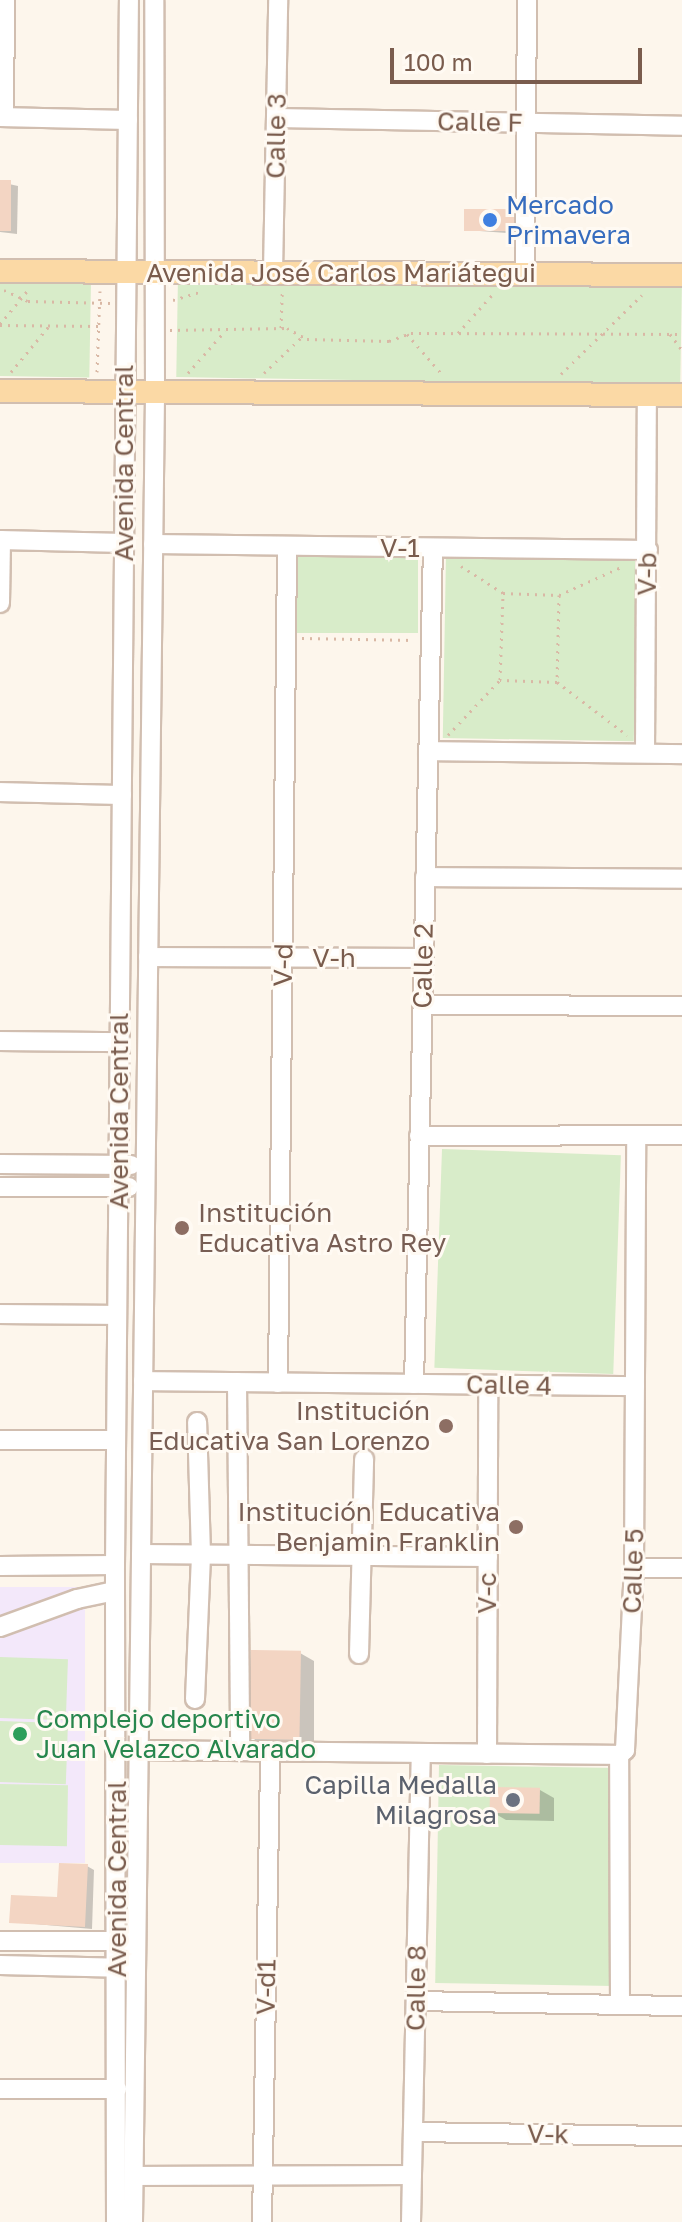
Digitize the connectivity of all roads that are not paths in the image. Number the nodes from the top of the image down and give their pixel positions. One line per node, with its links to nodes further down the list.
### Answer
1 (5, 0): 6 (street)
2 (129, 0): 8 (street, Avenida Central)
3 (154, 0): 13 (street, Avenida Central)
4 (278, 0): 7 (street, Calle 3)
5 (527, 0): 9 (street)
6 (2, 117): 8 (street)
7 (277, 118): 9 (street, Calle F); 14 (street, Calle 3)
8 (128, 120): 12 (street, Avenida Central)
9 (526, 123): 10 (street, Calle F); 15 (street)
10 (682, 126)
11 (0, 271): 12 (main road, Avenida José Carlos Mariátegui)
12 (124, 272): 13 (main road, Avenida José Carlos Mariátegui); 18 (street, Avenida Central)
13 (154, 272): 14 (main road, Avenida José Carlos Mariátegui); 19 (street, Avenida Central)
14 (278, 272): 15 (main road, Avenida José Carlos Mariátegui)
15 (518, 274): 16 (main road, Avenida José Carlos Mariátegui)
16 (682, 275)
17 (4, 384): 18 (main road)
18 (125, 392): 19 (main road); 23 (street, Avenida Central)
19 (155, 392): 20 (main road); 24 (street, Avenida Central)
20 (647, 394): 21 (main road); 27 (street, V-b)
21 (682, 395)
22 (0, 540): 23 (street); 28 (street)
23 (124, 543): 33 (street, Avenida Central)
24 (153, 544): 25 (street, V-1); 36 (street, Avenida Central)
25 (287, 547): 26 (street, V-1); 37 (street, V-d)
26 (433, 548): 27 (street, V-1); 29 (street, Calle 2)
27 (648, 550): 30 (street, V-b)
28 (0, 603)
29 (428, 751): 30 (street); 34 (street, Calle 2)
30 (645, 753): 31 (street)
31 (682, 754)
32 (0, 792): 33 (street)
33 (122, 795): 42 (street, Avenida Central)
34 (425, 877): 35 (street); 38 (street, Calle 2)
35 (682, 879)
36 (148, 957): 37 (street, V-h); 48 (street, Avenida Central)
37 (283, 958): 38 (street, V-h); 56 (street, V-d)
38 (423, 958): 39 (street, Calle 2)
39 (422, 1005): 40 (street); 45 (street, Calle 2)
40 (682, 1006)
41 (0, 1041): 42 (street)
42 (120, 1042): 47 (street, Avenida Central)
43 (636, 1135): 44 (street); 45 (street); 59 (street, Calle 5)
44 (682, 1135)
45 (419, 1136): 57 (street, Calle 2)
46 (0, 1164): 47 (street)
47 (120, 1164): 48 (street); 50 (street, Avenida Central)
48 (146, 1165): 51 (street, Avenida Central)
49 (0, 1187): 50 (street)
50 (120, 1187): 51 (street); 53 (street, Avenida Central)
51 (145, 1188): 54 (street, Avenida Central)
52 (0, 1314): 53 (street)
53 (117, 1315): 62 (street, Avenida Central)
54 (143, 1381): 55 (street, Calle 4); 64 (street, Avenida Central)
55 (237, 1382): 56 (street, Calle 4); 66 (street)
56 (278, 1383): 57 (street, Calle 4)
57 (414, 1384): 58 (street, Calle 4)
58 (488, 1385): 59 (street, Calle 4); 68 (street, V-c)
59 (635, 1386): 71 (street, Calle 5)
60 (197, 1422): 65 (street)
61 (0, 1440): 62 (street)
62 (116, 1440): 69 (street, Avenida Central)
63 (364, 1459): 67 (street)
64 (141, 1554): 65 (street); 77 (street, Avenida Central)
65 (201, 1554): 66 (street); 76 (street)
66 (238, 1555): 67 (street); 78 (street)
67 (362, 1556): 68 (street); 75 (street)
68 (488, 1557): 81 (street, V-c)
69 (115, 1565): 70 (street); 73 (street, Avenida Central)
70 (0, 1566)
71 (634, 1568): 72 (street); 82 (street, Calle 5)
72 (682, 1568)
73 (115, 1591): 74 (street); 84 (street, Avenida Central)
74 (0, 1627)
75 (359, 1654)
76 (195, 1699)
77 (139, 1750): 78 (street); 85 (street, Avenida Central)
78 (240, 1751): 79 (street)
79 (270, 1751): 80 (street); 95 (street, V-d1)
80 (421, 1753): 81 (street); 88 (street, Calle 8)
81 (487, 1754): 82 (street)
82 (619, 1755): 89 (street, Calle 5)
83 (0, 1941): 84 (street)
84 (117, 1941): 85 (street); 87 (street, Avenida Central)
85 (136, 1941): 87 (street, Avenida Central)
86 (0, 1965): 87 (street)
87 (127, 1968): 92 (street, Avenida Central); 97 (street, Avenida Central)
88 (416, 2001): 89 (street); 93 (street, Calle 8)
89 (620, 2005): 90 (street)
90 (682, 2006)
91 (0, 2089): 92 (street)
92 (117, 2089): 98 (street, Avenida Central)
93 (413, 2132): 94 (street, V-k); 96 (street, Calle 8)
94 (682, 2136)
95 (263, 2175): 96 (street); 97 (street); 100 (street, V-d1)
96 (412, 2175): 101 (street, Calle 8)
97 (134, 2176): 99 (street, Avenida Central)
98 (116, 2222)
99 (133, 2222)
100 (262, 2222)
101 (411, 2222)

